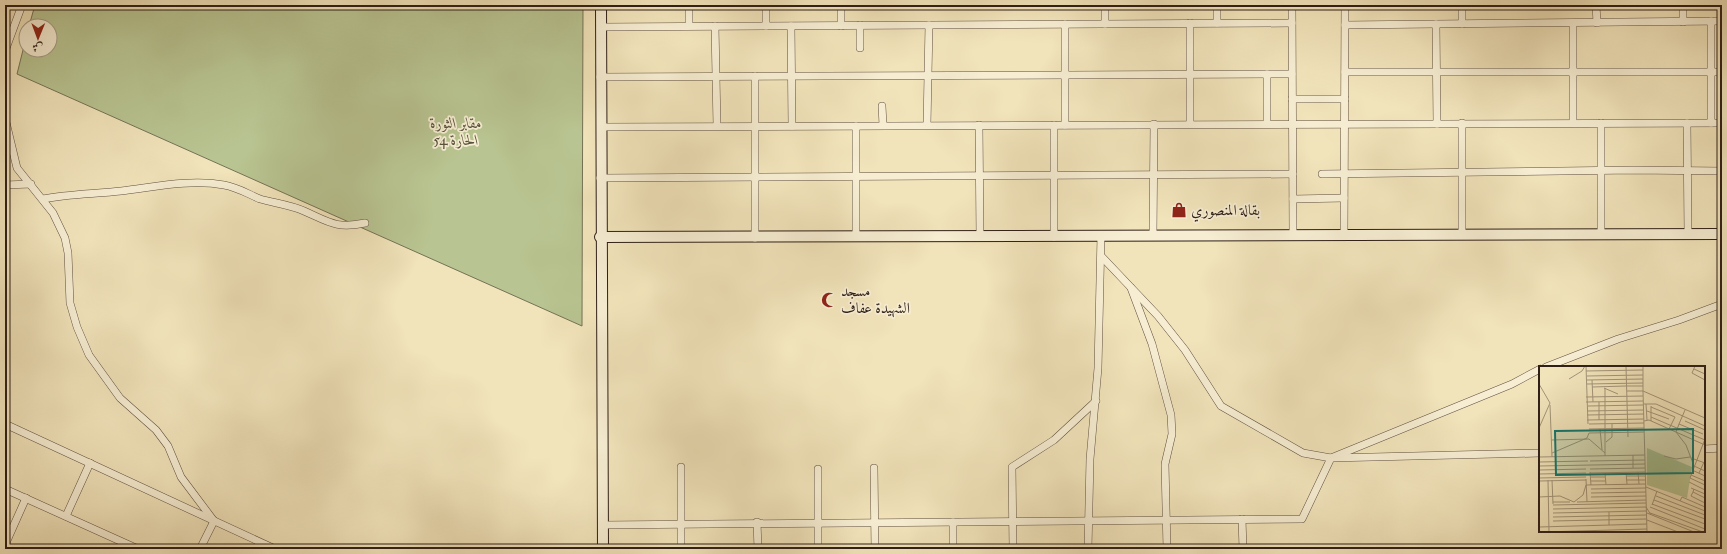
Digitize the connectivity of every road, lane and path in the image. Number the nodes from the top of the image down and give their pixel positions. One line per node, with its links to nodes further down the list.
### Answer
1 (22, 5): 34 (street)
2 (601, 5): 33 (main road)
3 (690, 5): 28 (street)
4 (766, 5): 30 (street)
5 (841, 5): 32 (street)
6 (1105, 5): 22 (street)
7 (1217, 5): 17 (street)
8 (1292, 5): 18 (street)
9 (1345, 5): 23 (street)
10 (1462, 5): 25 (street)
11 (1596, 5): 20 (street)
12 (1683, 5): 14 (street)
13 (1722, 21): 15 (street)
14 (1683, 22): 15 (street); 20 (street)
15 (1711, 22): 40 (street)
16 (1190, 23): 17 (street); 22 (street); 42 (street)
17 (1216, 23): 18 (street)
18 (1292, 23): 44 (street)
19 (1573, 23): 20 (street); 25 (street); 39 (street)
20 (1596, 23)
21 (1065, 24): 22 (street); 27 (street); 45 (street)
22 (1105, 24)
23 (1345, 24): 24 (street); 37 (street)
24 (1436, 24): 25 (street); 38 (street)
25 (1462, 24)
26 (860, 25): 27 (street); 32 (street); 35 (street)
27 (929, 25): 48 (street)
28 (689, 26): 29 (street); 33 (street)
29 (715, 26): 30 (street); 50 (street)
30 (766, 26): 31 (street)
31 (791, 26): 32 (street); 47 (street)
32 (840, 26)
33 (601, 27): 49 (main road)
34 (8, 32): 36 (street)
35 (860, 48)
36 (5, 51)
37 (1345, 72): 38 (street); 52 (street)
38 (1437, 72): 39 (street); 66 (street)
39 (1574, 72): 40 (street); 57 (street)
40 (1710, 72): 41 (street); 60 (street)
41 (1722, 72)
42 (1191, 74): 43 (street); 45 (street); 64 (street)
43 (1267, 74): 44 (street); 55 (street)
44 (1292, 74): 51 (street)
45 (1067, 75): 48 (street); 62 (street)
46 (754, 76): 47 (street); 50 (street); 72 (street)
47 (791, 76): 48 (street); 73 (street)
48 (929, 76): 68 (street)
49 (600, 77): 50 (street); 76 (main road)
50 (716, 77): 71 (street)
51 (1292, 99): 52 (street); 56 (street)
52 (1345, 99): 65 (street)
53 (882, 106): 75 (street)
54 (5, 118): 90 (street)
55 (1267, 123): 56 (street); 64 (street)
56 (1292, 123): 65 (street); 80 (street)
57 (1573, 123): 58 (street); 67 (street)
58 (1601, 123): 59 (street); 77 (street)
59 (1687, 123): 60 (street); 78 (street)
60 (1711, 123): 61 (street)
61 (1722, 123)
62 (1065, 124): 63 (street); 70 (street)
63 (1154, 124): 64 (street); 84 (street)
64 (1190, 124)
65 (1345, 124): 66 (street); 82 (street)
66 (1437, 124): 67 (street)
67 (1462, 124): 83 (street)
68 (927, 125): 69 (street); 75 (street)
69 (979, 125): 70 (street); 86 (street)
70 (1054, 125): 87 (street)
71 (717, 126): 72 (street); 76 (street)
72 (755, 126): 73 (street); 88 (street)
73 (792, 126): 74 (street)
74 (856, 126): 75 (street); 85 (street)
75 (883, 126)
76 (601, 127): 89 (main road)
77 (1601, 171): 78 (street); 83 (street); 96 (street)
78 (1688, 171): 79 (street); 97 (street)
79 (1722, 171)
80 (1293, 174): 84 (street); 94 (street)
81 (1322, 174): 82 (street)
82 (1344, 174): 83 (street); 92 (street)
83 (1462, 174): 99 (street)
84 (1153, 175): 87 (street); 101 (street)
85 (856, 176): 86 (street); 88 (street); 105 (street)
86 (980, 176): 87 (street); 106 (street)
87 (1054, 176): 107 (street)
88 (755, 177): 89 (street); 108 (street)
89 (600, 178): 104 (main road)
90 (31, 184): 91 (street); 93 (street)
91 (5, 185)
92 (1344, 198): 94 (street); 103 (street)
93 (43, 199): 95 (street); 130 (street)
94 (1293, 199): 102 (street)
95 (364, 223)
96 (1601, 234): 97 (main road); 99 (main road)
97 (1688, 234): 98 (main road)
98 (1722, 234)
99 (1462, 235): 103 (main road)
100 (1101, 236): 101 (main road); 107 (main road); 109 (street)
101 (1153, 236): 102 (main road)
102 (1293, 236): 103 (main road)
103 (1344, 236)
104 (600, 237): 108 (main road); 137 (main road)
105 (856, 237): 106 (main road); 108 (main road)
106 (980, 237): 107 (main road)
107 (1054, 237)
108 (755, 238)
109 (1102, 257): 110 (street); 114 (street)
110 (1129, 284): 119 (street); 131 (street)
111 (1722, 304): 112 (street)
112 (1549, 366)
113 (1539, 370): 119 (street)
114 (1096, 401): 127 (street); 128 (street)
115 (5, 424): 120 (street)
116 (1722, 448): 117 (street)
117 (1705, 449)
118 (1539, 453): 119 (street)
119 (1331, 458): 129 (street)
120 (90, 463): 126 (street); 130 (street)
121 (681, 467): 136 (street)
122 (874, 468): 134 (street)
123 (818, 469): 133 (street)
124 (5, 488): 125 (street)
125 (26, 498): 126 (street); 138 (street)
126 (66, 516): 140 (street)
127 (1089, 519): 128 (street); 131 (street); 150 (street)
128 (1013, 520): 135 (street); 149 (street)
129 (1242, 520): 131 (street); 152 (street)
130 (214, 521): 141 (street); 142 (street)
131 (1167, 521): 151 (street)
132 (757, 522): 133 (street); 136 (street); 145 (street)
133 (818, 522): 134 (street); 146 (street)
134 (874, 522): 135 (street); 147 (street)
135 (953, 522): 148 (street)
136 (681, 524): 137 (street); 144 (street)
137 (603, 525): 143 (main road)
138 (5, 546): 139 (street)
139 (12, 549)
140 (138, 549)
141 (200, 549)
142 (275, 549)
143 (603, 549)
144 (682, 549)
145 (758, 549)
146 (818, 549)
147 (875, 549)
148 (953, 549)
149 (1013, 549)
150 (1088, 549)
151 (1167, 549)
152 (1242, 549)

